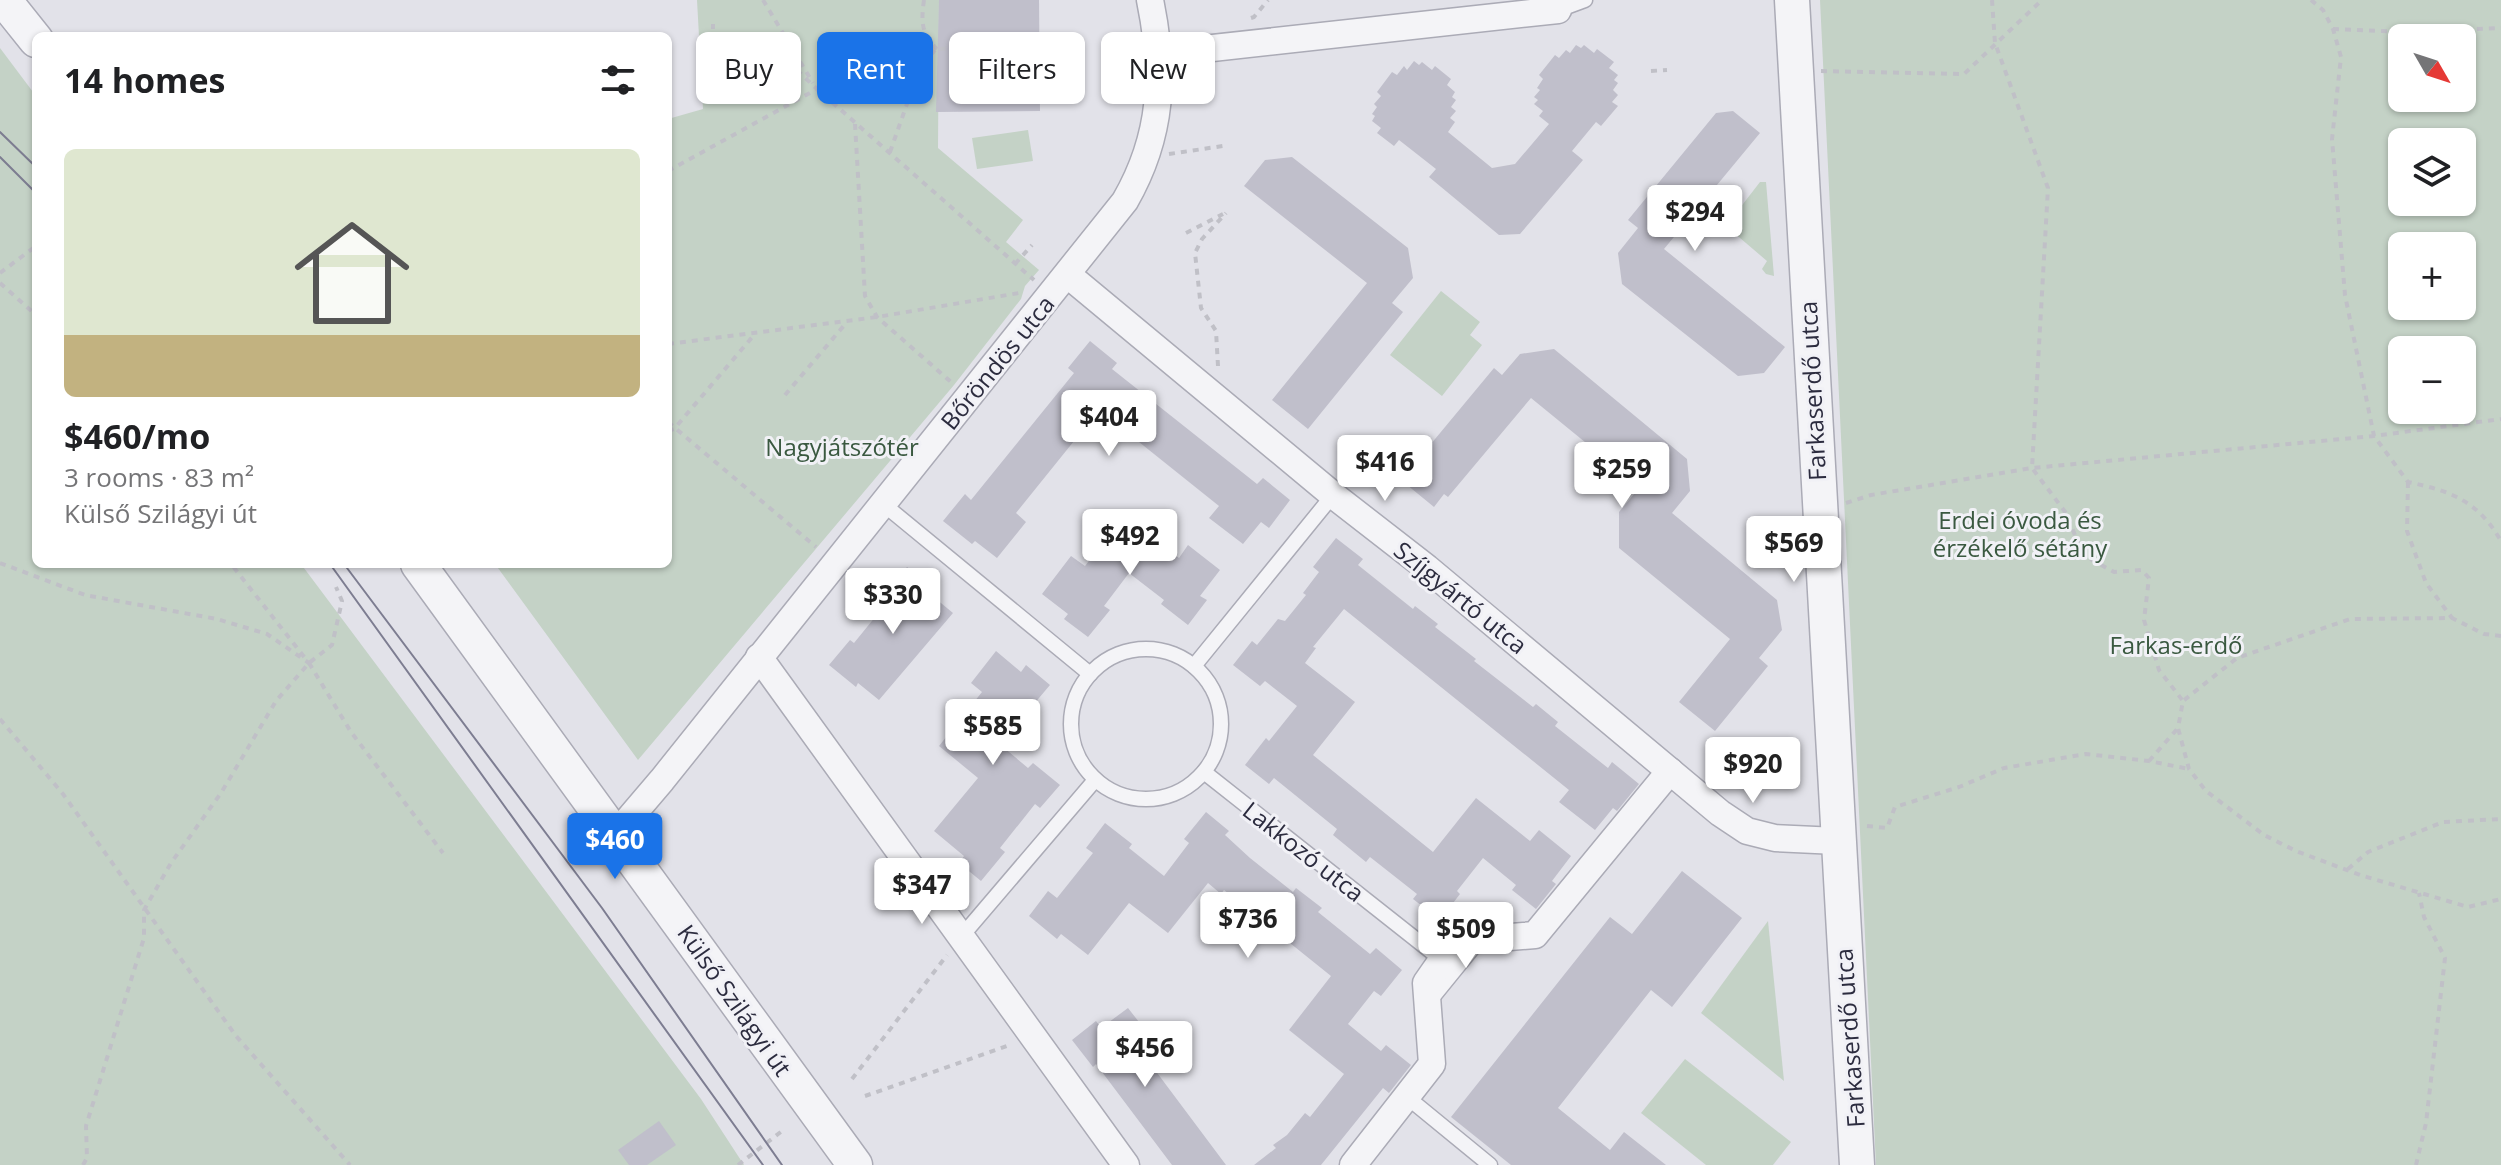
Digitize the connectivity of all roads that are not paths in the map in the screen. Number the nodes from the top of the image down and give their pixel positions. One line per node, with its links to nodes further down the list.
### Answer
1 (4, 0): 7 (street)
2 (1150, 0): 6 (street, Bőröndös utca)
3 (1585, 0): 5 (lane)
4 (1792, 0): 21 (street, Farkaserdő utca)
5 (1558, 10): 8 (street)
6 (1155, 32)
7 (32, 35)
8 (1215, 48)
9 (1158, 104): 10 (street, Bőröndös utca)
10 (1068, 275): 11 (street, Szíjgyártó utca); 12 (street, Bőröndös utca)
11 (1333, 495): 15 (lane); 17 (street, Szíjgyártó utca)
12 (882, 503): 14 (street, Bőröndös utca); 16 (lane)
13 (421, 568): 20 (street, Külső Szilágyi út)
14 (759, 657): 20 (street, Bőröndös utca); 22 (street)
15 (1194, 666): 16 (lane); 18 (lane)
16 (1090, 674): 19 (lane)
17 (1670, 771): 21 (street, Szíjgyártó utca); 23 (street)
18 (1204, 772): 19 (lane); 24 (lane, Lakkozó utca)
19 (1095, 780): 22 (lane)
20 (616, 834): 27 (street, Külső Szilágyi út)
21 (1852, 834): 31 (street, Farkaserdő utca)
22 (961, 937): 28 (street)
23 (1480, 939): 24 (street); 25 (lane)
24 (1442, 960): 25 (street)
25 (1428, 1004): 26 (street)
26 (1407, 1097): 29 (street); 30 (lane)
27 (855, 1165)
28 (1126, 1165)
29 (1353, 1165)
30 (1490, 1165)
31 (1857, 1165)

